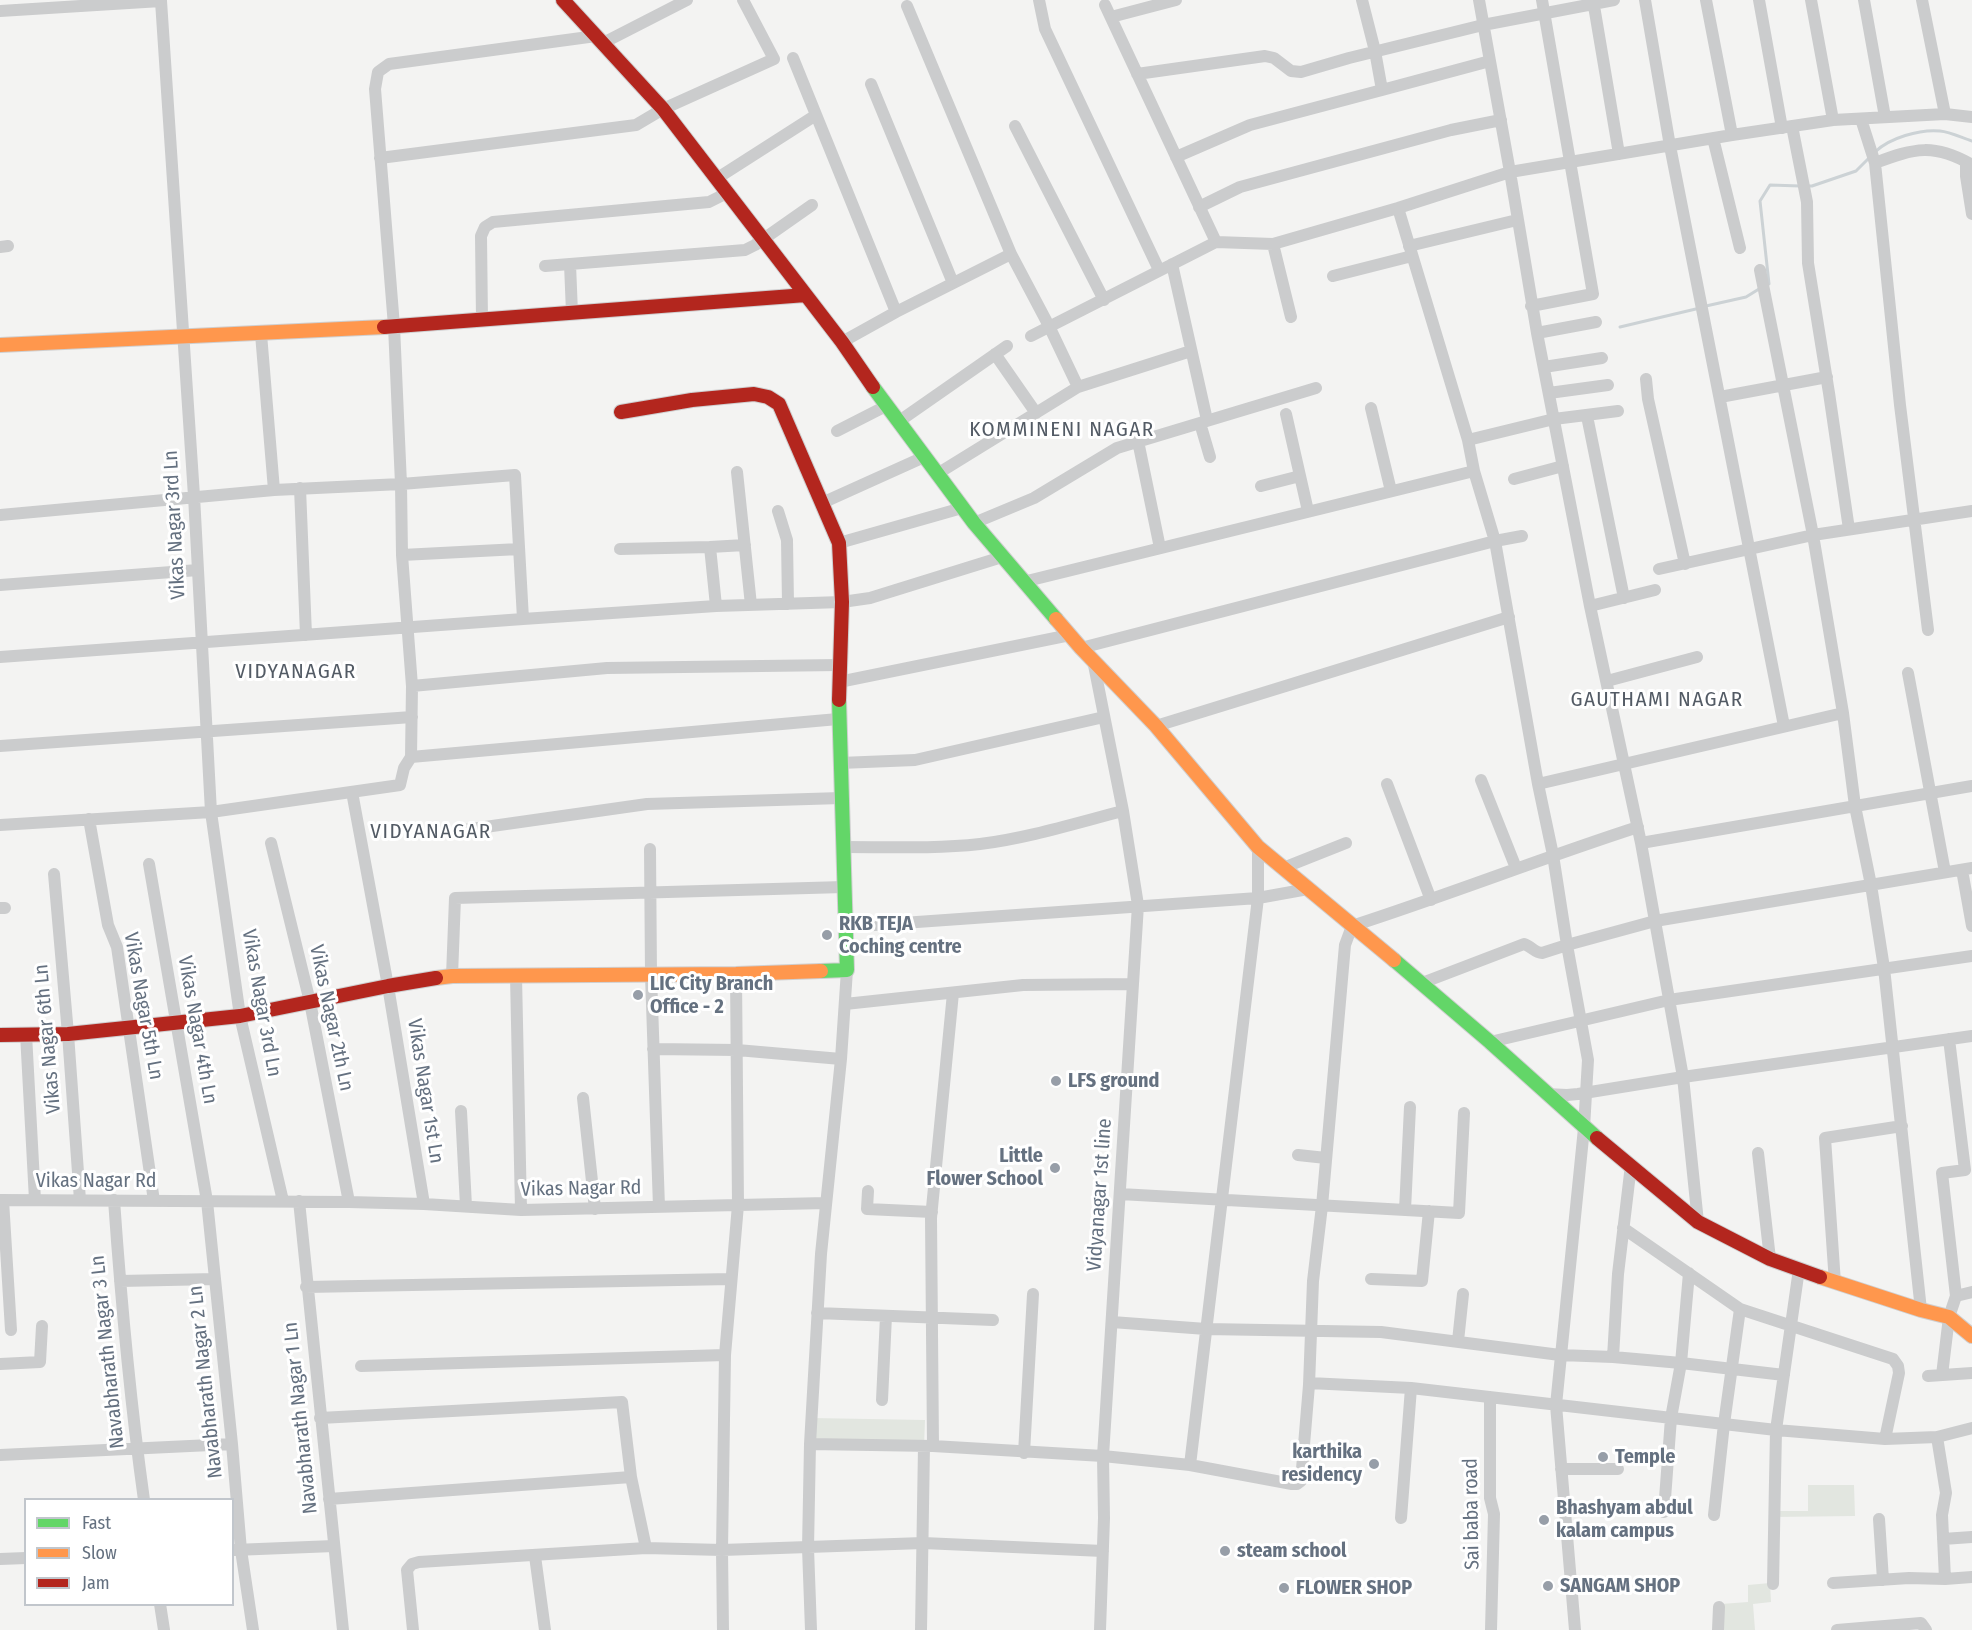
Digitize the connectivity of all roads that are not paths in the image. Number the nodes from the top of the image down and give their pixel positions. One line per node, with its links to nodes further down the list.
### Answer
1 (563, 0): 23 (street)
2 (687, 0): 23 (street)
3 (743, 0): 30 (street)
4 (1039, 0): 66 (street)
5 (1176, 0): 21 (street)
6 (1362, 0): 24 (street)
7 (1479, 0): 22 (street)
8 (1542, 0): 20 (street)
9 (1614, 0): 16 (street)
10 (1645, 0): 42 (street)
11 (1706, 0): 40 (street)
12 (1759, 0): 39 (street)
13 (1811, 0): 37 (street)
14 (1864, 0): 33 (street)
15 (1922, 0): 31 (street)
16 (1594, 2): 20 (street); 43 (street)
17 (1105, 5): 21 (street)
18 (907, 6): 62 (street)
19 (0, 11): 82 (street, Vikas Nagar 3rd Ln)
20 (1544, 14): 22 (street); 46 (street)
21 (1111, 17): 27 (street)
22 (1483, 26): 24 (street); 26 (street)
23 (599, 40): 30 (street); 45 (street)
24 (1375, 51): 27 (street); 29 (street)
25 (793, 58): 32 (street)
26 (1490, 61): 29 (street); 36 (street)
27 (1137, 74): 44 (street)
28 (871, 84): 69 (street)
29 (1382, 90): 44 (street)
30 (663, 109): 45 (street); 50 (street)
31 (1945, 114): 33 (street); 34 (street)
32 (816, 115): 50 (street); 73 (street)
33 (1885, 117): 35 (street)
34 (1972, 117)
35 (1861, 119): 37 (street); 47 (street)
36 (1501, 120): 49 (street); 53 (street)
37 (1833, 120): 39 (street)
38 (1015, 126): 71 (street)
39 (1787, 127): 40 (street); 91 (street)
40 (1732, 135): 41 (street)
41 (1713, 138): 42 (street); 60 (street)
42 (1670, 146): 43 (street); 98 (street)
43 (1619, 154): 46 (street)
44 (1176, 157): 53 (street)
45 (380, 158): 78 (street)
46 (1570, 162): 49 (street); 72 (street)
47 (1875, 162): 48 (street); 132 (street)
48 (1969, 164): 55 (street)
49 (1510, 172): 54 (street); 56 (street)
50 (716, 179): 51 (street)
51 (727, 193): 57 (street); 76 (street)
52 (812, 205): 57 (street)
53 (1199, 207): 58 (street)
54 (1398, 208): 59 (street); 61 (street)
55 (1972, 213)
56 (1517, 220): 61 (street); 72 (street)
57 (762, 239): 63 (street); 70 (street)
58 (1216, 242): 59 (street); 64 (street)
59 (1273, 244): 75 (street)
60 (1740, 248)
61 (1411, 251): 68 (street); 110 (street)
62 (1011, 254): 69 (street); 79 (street)
63 (570, 264): 65 (street); 74 (street)
64 (1172, 264): 66 (street); 87 (street)
65 (545, 266)
66 (1159, 270): 71 (street)
67 (1761, 275): 94 (street)
68 (1332, 276)
69 (953, 282): 73 (street)
70 (806, 295): 74 (street); 84 (street)
71 (1104, 300): 79 (street)
72 (1532, 306): 80 (street)
73 (896, 312): 84 (street)
74 (572, 313): 76 (street)
75 (1291, 317)
76 (482, 320): 78 (street)
77 (1596, 322): 80 (street)
78 (394, 326): 81 (street); 120 (street)
79 (1049, 326): 83 (street); 95 (street)
80 (1537, 333): 90 (street)
81 (261, 334): 82 (street); 123 (street)
82 (182, 336): 85 (street); 125 (street, Vikas Nagar 3rd Ln)
83 (1031, 336)
84 (842, 342): 99 (street)
85 (0, 345)
86 (1006, 346): 88 (street)
87 (1191, 351): 95 (street); 107 (street)
88 (996, 354): 103 (street); 108 (street)
89 (1602, 358): 90 (street)
90 (1544, 367): 97 (street)
91 (1827, 377): 94 (street); 134 (street)
92 (1646, 379): 147 (street)
93 (1608, 385): 97 (street)
94 (1783, 385): 98 (street); 135 (street)
95 (1078, 387): 103 (street)
96 (1316, 388): 107 (street)
97 (1549, 393): 106 (street)
98 (1720, 397): 144 (street)
99 (886, 406): 108 (street); 109 (street)
100 (1371, 408): 124 (street)
101 (1618, 411): 105 (street)
102 (621, 412): 126 (street)
103 (1036, 413): 117 (street)
104 (1286, 414): 118 (street)
105 (1587, 416): 106 (street); 153 (street)
106 (1554, 419): 110 (street); 114 (street)
107 (1204, 421): 111 (street); 113 (street)
108 (898, 422): 112 (street)
109 (837, 431)
110 (1468, 440): 115 (street)
111 (1138, 441): 133 (street); 141 (street)
112 (924, 457): 117 (street); 126 (street)
113 (1210, 457)
114 (1563, 466): 119 (street); 158 (street)
115 (1474, 471): 124 (street); 137 (street)
116 (737, 472): 139 (street)
117 (937, 474): 127 (street)
118 (1300, 476): 121 (street); 130 (street)
119 (1514, 479)
120 (401, 484): 122 (street); 142 (street); 145 (street)
121 (1261, 486)
122 (300, 488): 123 (street); 163 (street)
123 (274, 490): 125 (street)
124 (1391, 491): 130 (street)
125 (194, 496): 131 (street); 149 (street, Vikas Nagar 3rd Ln)
126 (822, 503): 138 (street)
127 (962, 508): 133 (street); 138 (street)
128 (778, 511): 155 (street)
129 (1972, 511): 132 (street)
130 (1308, 512): 141 (street)
131 (0, 515)
132 (1914, 519): 134 (street); 162 (street)
133 (974, 523): 146 (street)
134 (1849, 529): 135 (street)
135 (1813, 535): 144 (street); 175 (street)
136 (1522, 536): 137 (street)
137 (1495, 541): 159 (street); 166 (street)
138 (839, 543): 154 (street)
139 (745, 545): 140 (street); 156 (street)
140 (710, 547): 143 (street); 157 (street)
141 (1160, 548): 150 (street)
142 (519, 549): 145 (street); 160 (street)
143 (620, 549)
144 (1750, 550): 147 (street); 180 (street)
145 (402, 555): 161 (street)
146 (1002, 557): 150 (street); 154 (street)
147 (1685, 564): 148 (street)
148 (1659, 569)
149 (198, 570): 151 (street); 165 (street, Vikas Nagar 3rd Ln)
150 (1023, 582): 164 (street)
151 (0, 585)
152 (1655, 590): 153 (street)
153 (1624, 598): 158 (street)
154 (842, 602): 155 (street); 170 (street)
155 (788, 604): 156 (street)
156 (751, 605): 157 (street)
157 (716, 606): 160 (street)
158 (1590, 606): 172 (street)
159 (1509, 617): 179 (street); 188 (street)
160 (523, 619): 161 (street)
161 (407, 628): 163 (street); 174 (street)
162 (1928, 630)
163 (306, 635): 165 (street)
164 (1070, 635): 166 (street); 173 (street)
165 (202, 643): 167 (street); 181 (street, Vikas Nagar 3rd Ln)
166 (1082, 648): 169 (street)
167 (0, 657)
168 (1697, 657): 172 (street)
169 (1093, 659): 177 (street, Vidyanagar 1st line); 179 (street)
170 (839, 665): 173 (street); 174 (street)
171 (1908, 673): 191 (street)
172 (1607, 681): 185 (street)
173 (839, 682): 178 (street)
174 (412, 686): 176 (street)
175 (1843, 713): 180 (street); 193 (street)
176 (411, 717): 181 (street); 183 (street)
177 (1104, 717): 184 (street); 194 (street, Vidyanagar 1st line)
178 (838, 719): 183 (street); 184 (street)
179 (1156, 726): 204 (street)
180 (1784, 726): 185 (street)
181 (207, 731): 182 (street); 195 (street, Vikas Nagar 3rd Ln)
182 (0, 746)
183 (411, 757): 190 (street)
184 (840, 763): 192 (street)
185 (1625, 763): 188 (street); 198 (street)
186 (1481, 780): 209 (street)
187 (1387, 784): 218 (street)
188 (1538, 784): 206 (street)
189 (1972, 786): 191 (street)
190 (352, 792): 195 (street); 234 (street, Vikas Nagar 1st Ln)
191 (1932, 793): 193 (street); 211 (street)
192 (841, 798): 199 (street); 203 (street)
193 (1855, 806): 202 (street); 213 (street)
194 (1123, 811): 203 (street); 219 (street, Vidyanagar 1st line)
195 (211, 812): 196 (street); 239 (street, Vikas Nagar 3rd Ln)
196 (89, 819): 197 (street); 242 (street, Vikas Nagar 5th Ln)
197 (0, 825)
198 (1638, 827): 202 (street); 206 (street)
199 (457, 831)
200 (271, 843): 237 (street, Vikas Nagar 2th Ln)
201 (1346, 843): 208 (street)
202 (1641, 843): 220 (street)
203 (843, 847): 214 (street)
204 (1258, 847): 208 (street); 217 (street)
205 (650, 849): 216 (street)
206 (1553, 855): 209 (street); 224 (street)
207 (149, 864): 241 (street, Vikas Nagar 4th Ln)
208 (1283, 868): 215 (street)
209 (1516, 868): 218 (street)
210 (1967, 869): 211 (street); 222 (street)
211 (1946, 872): 213 (street)
212 (54, 874): 244 (street, Vikas Nagar 6th Ln)
213 (1871, 885): 220 (street); 226 (street)
214 (844, 887): 216 (street); 223 (street)
215 (1308, 890): 217 (street); 221 (street)
216 (650, 892): 229 (street); 230 (street)
217 (1258, 898): 219 (street); 268 (street)
218 (1431, 900): 221 (street)
219 (1138, 905): 223 (street); 233 (street, Vidyanagar 1st line)
220 (1655, 921): 224 (street); 236 (street)
221 (1352, 926): 232 (street); 264 (street)
222 (1972, 926)
223 (846, 927): 227 (street)
224 (1567, 945): 232 (street); 240 (street)
225 (1972, 956): 226 (street)
226 (1884, 968): 236 (street); 249 (street)
227 (847, 970): 228 (street); 238 (street)
228 (736, 974): 229 (street); 251 (street)
229 (651, 975): 231 (street); 250 (street)
230 (452, 976): 231 (street); 234 (street)
231 (516, 976): 285 (street)
232 (1422, 983): 248 (street)
233 (1133, 984): 235 (street); 267 (street, Vidyanagar 1st line)
234 (388, 986): 237 (street); 279 (street, Vikas Nagar 1st Ln)
235 (953, 993): 238 (street); 288 (street)
236 (1669, 1000): 240 (street); 253 (street)
237 (310, 1002): 239 (street); 277 (street, Vikas Nagar 2th Ln)
238 (845, 1004): 252 (street)
239 (240, 1016): 241 (street); 275 (street, Vikas Nagar 3rd Ln)
240 (1581, 1021): 248 (street); 254 (street)
241 (176, 1023): 242 (street); 274 (street, Vikas Nagar 4th Ln)
242 (129, 1027): 244 (street); 273 (street, Vikas Nagar 5th Ln)
243 (26, 1034): 244 (street); 245 (street); 270 (street)
244 (68, 1034): 271 (street, Vikas Nagar 6th Ln)
245 (0, 1035)
246 (1972, 1036): 247 (street)
247 (1949, 1039): 249 (street); 303 (street)
248 (1490, 1042): 255 (street)
249 (1893, 1047): 253 (street); 260 (street)
250 (653, 1049): 251 (street); 283 (street)
251 (736, 1050): 252 (street); 280 (street)
252 (841, 1059): 278 (street)
253 (1683, 1077): 254 (street); 289 (street)
254 (1586, 1093): 255 (street); 261 (street)
255 (1545, 1094): 261 (street)
256 (583, 1098): 284 (street)
257 (1410, 1107): 286 (street)
258 (462, 1111): 281 (street)
259 (1464, 1113): 287 (street)
260 (1902, 1126): 298 (street); 305 (street)
261 (1584, 1128): 265 (street); 320 (street)
262 (1758, 1153): 291 (street)
263 (1298, 1155): 264 (street)
264 (1326, 1158): 282 (street)
265 (1631, 1165): 289 (street); 290 (street)
266 (868, 1191): 288 (street)
267 (1120, 1194): 268 (street); 311 (street, Vidyanagar 1st line)
268 (1222, 1199): 282 (street); 314 (street)
269 (1, 1200): 270 (street, Vikas Nagar Rd); 315 (street)
270 (35, 1200): 271 (street, Vikas Nagar Rd)
271 (80, 1200): 272 (street, Vikas Nagar Rd)
272 (114, 1200): 273 (street, Vikas Nagar Rd); 297 (street, Navabharath Nagar 3 Ln)
273 (154, 1201): 274 (street, Vikas Nagar Rd)
274 (207, 1201): 275 (street, Vikas Nagar Rd); 294 (street, Navabharath Nagar 2 Ln)
275 (283, 1201): 276 (street, Vikas Nagar Rd)
276 (299, 1202): 277 (street, Vikas Nagar Rd); 299 (street, Navabharath Nagar 1 Ln)
277 (349, 1202): 279 (street, Vikas Nagar Rd)
278 (826, 1203): 280 (street, Vikas Nagar Rd); 306 (street)
279 (424, 1204): 281 (street, Vikas Nagar Rd)
280 (738, 1205): 283 (street, Vikas Nagar Rd); 295 (street)
281 (466, 1206): 285 (street, Vikas Nagar Rd)
282 (1322, 1206): 286 (street); 316 (street)
283 (659, 1207): 284 (street, Vikas Nagar Rd)
284 (595, 1209): 285 (street, Vikas Nagar Rd)
285 (521, 1210)
286 (1405, 1210): 287 (street)
287 (1429, 1211): 296 (street)
288 (932, 1212): 308 (street)
289 (1698, 1222): 291 (street)
290 (1623, 1228): 293 (street); 321 (street)
291 (1770, 1259): 292 (street)
292 (1799, 1269): 298 (street); 312 (street)
293 (1689, 1273): 304 (street); 322 (street)
294 (215, 1279): 297 (street); 342 (street, Navabharath Nagar 2 Ln)
295 (731, 1279): 299 (street); 319 (street)
296 (1371, 1280)
297 (120, 1281): 345 (street, Navabharath Nagar 3 Ln)
298 (1835, 1283): 305 (street)
299 (306, 1287): 335 (street, Navabharath Nagar 1 Ln)
300 (1972, 1292): 303 (street)
301 (1033, 1294): 346 (street)
302 (1463, 1294): 318 (street)
303 (1956, 1296): 309 (street)
304 (1740, 1309): 312 (street); 325 (street)
305 (1921, 1310): 309 (street)
306 (817, 1313): 307 (street); 343 (street)
307 (885, 1316): 308 (street); 333 (street)
308 (932, 1317): 310 (street); 344 (street)
309 (1949, 1317): 317 (street); 329 (street)
310 (993, 1320)
311 (1112, 1322): 314 (street); 348 (street, Vidyanagar 1st line)
312 (1791, 1325): 327 (street); 341 (street)
313 (42, 1326): 323 (street)
314 (1206, 1329): 316 (street); 349 (street)
315 (10, 1330)
316 (1311, 1330): 318 (street); 330 (street)
317 (1972, 1336)
318 (1458, 1341): 320 (street)
319 (724, 1355): 324 (street); 366 (street)
320 (1560, 1355): 321 (street); 334 (street)
321 (1613, 1357): 322 (street)
322 (1681, 1363): 325 (street); 336 (street)
323 (0, 1364)
324 (361, 1366)
325 (1731, 1368): 327 (street); 337 (street)
326 (1972, 1373): 329 (street)
327 (1784, 1375): 339 (street)
328 (1928, 1376): 329 (street)
329 (1942, 1376)
330 (1309, 1383): 331 (street); 349 (street)
331 (1412, 1388): 332 (street); 357 (street)
332 (1490, 1397): 334 (street); 387 (street, Sai baba road)
333 (882, 1400)
334 (1556, 1405): 336 (street); 350 (street)
335 (320, 1418): 352 (street); 354 (street, Navabharath Nagar 1 Ln)
336 (1671, 1418): 337 (street); 355 (street)
337 (1724, 1424): 339 (street); 356 (street)
338 (1972, 1428): 340 (street)
339 (1776, 1430): 341 (street); 375 (street)
340 (1937, 1437): 341 (street); 360 (street)
341 (1885, 1439)
342 (232, 1444): 345 (street); 365 (street, Navabharath Nagar 2 Ln)
343 (810, 1444): 344 (street); 364 (street)
344 (929, 1446): 346 (street); 361 (street)
345 (137, 1450): 347 (street); 353 (street, Navabharath Nagar 3 Ln)
346 (1024, 1453): 348 (street)
347 (0, 1455)
348 (1103, 1456): 349 (street); 367 (street, Vidyanagar 1st line)
349 (1190, 1465)
350 (1562, 1468): 351 (street); 388 (street)
351 (1618, 1469)
352 (631, 1477): 354 (street); 363 (street)
353 (144, 1498)
354 (329, 1499): 362 (street, Navabharath Nagar 1 Ln)
355 (1664, 1512)
356 (1714, 1515)
357 (1401, 1518)
358 (1879, 1519): 373 (street)
359 (1972, 1537): 360 (street)
360 (1943, 1539): 372 (street)
361 (923, 1544): 364 (street); 367 (street); 385 (street)
362 (334, 1546): 365 (street); 380 (street, Navabharath Nagar 1 Ln)
363 (646, 1548): 366 (street); 368 (street)
364 (808, 1548): 366 (street); 384 (street)
365 (237, 1550): 379 (street, Navabharath Nagar 2 Ln)
366 (722, 1550): 383 (street)
367 (1103, 1551): 386 (street, Vidyanagar 1st line)
368 (536, 1556): 381 (street); 382 (street)
369 (24, 1558): 370 (street)
370 (0, 1559)
371 (1972, 1577): 372 (street)
372 (1945, 1579): 373 (street)
373 (1883, 1580): 374 (street)
374 (1833, 1583)
375 (1773, 1584)
376 (160, 1606): 378 (street)
377 (1719, 1607): 389 (street)
378 (164, 1630)
379 (252, 1630)
380 (343, 1630)
381 (413, 1630)
382 (545, 1630)
383 (723, 1630)
384 (811, 1630)
385 (921, 1630)
386 (1100, 1630)
387 (1491, 1630)
388 (1575, 1630)
389 (1718, 1630)
390 (1837, 1630): 391 (street)
391 (1926, 1630)

